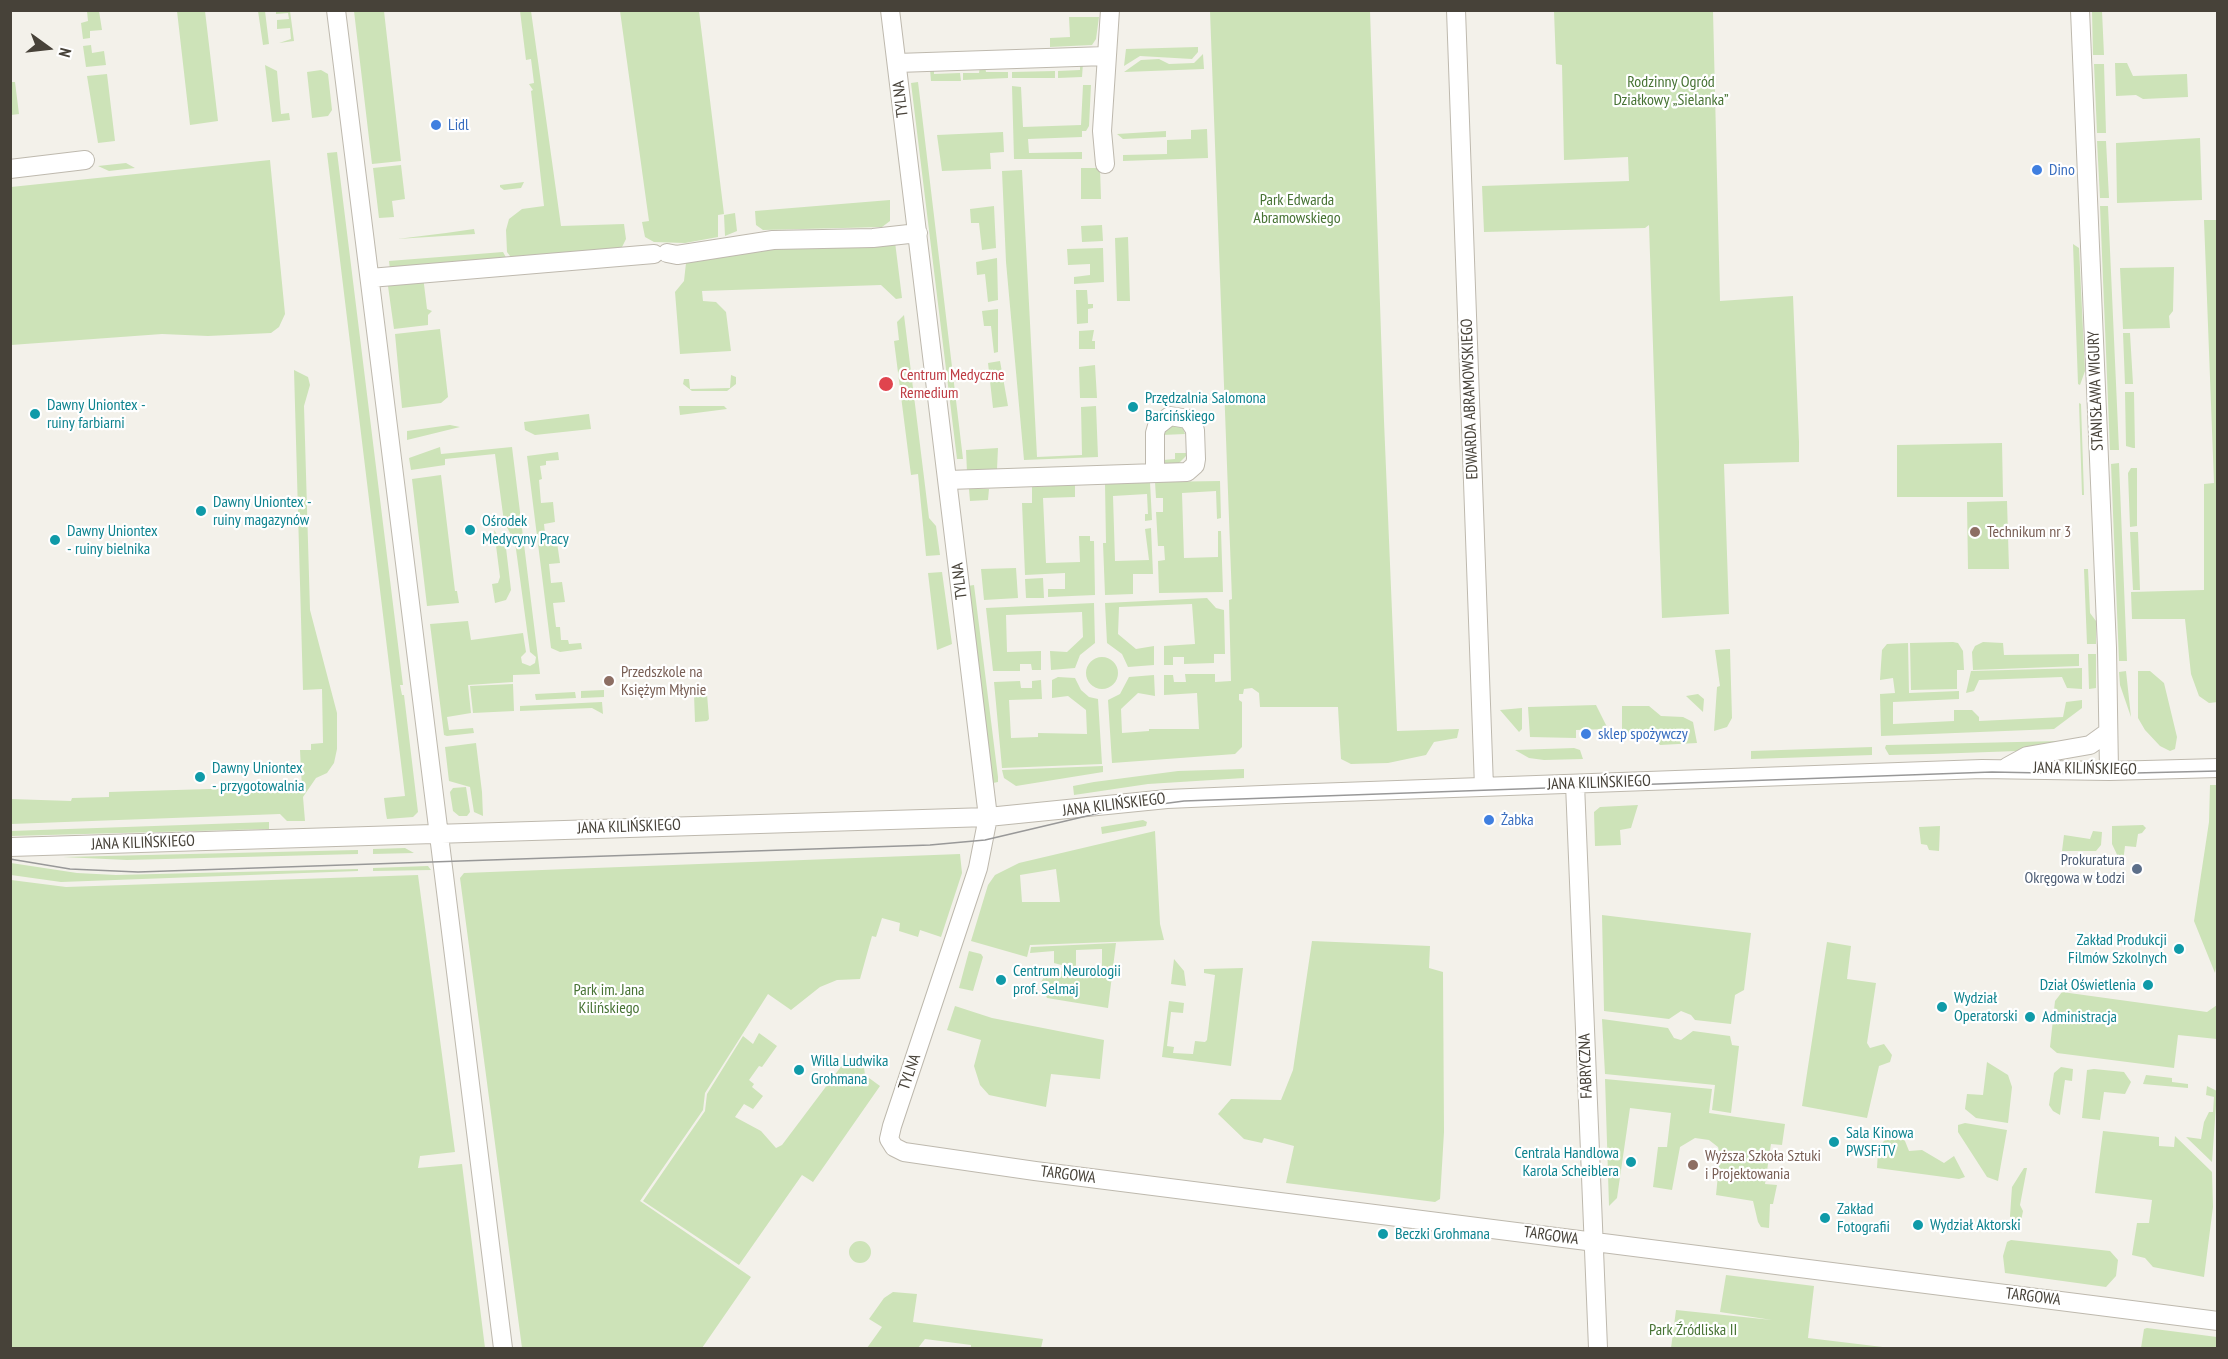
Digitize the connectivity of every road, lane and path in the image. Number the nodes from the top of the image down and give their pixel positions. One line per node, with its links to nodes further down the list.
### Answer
1 (336, 10): 12 (street)
2 (890, 10): 7 (street, TYLNA)
3 (1110, 10): 6 (street)
4 (1456, 10): 20 (street, EDWARDA ABRAMOWSKIEGO)
5 (2080, 10): 15 (street, STANISŁAWA WIGURY)
6 (1106, 56): 7 (street); 9 (street)
7 (897, 63): 11 (street, TYLNA)
8 (85, 160): 10 (street)
9 (1106, 164)
10 (10, 169)
11 (918, 233): 12 (street); 14 (street, TYLNA)
12 (370, 278): 22 (street)
13 (1155, 472): 14 (street)
14 (948, 480): 21 (street, TYLNA)
15 (2108, 732): 16 (street); 18 (street, STANISŁAWA WIGURY)
16 (2004, 768): 18 (street, JANA KILIŃSKIEGO); 19 (street, JANA KILIŃSKIEGO)
17 (2217, 768): 18 (street, JANA KILIŃSKIEGO)
18 (2109, 771)
19 (1575, 784): 20 (street, JANA KILIŃSKIEGO); 25 (street, FABRYCZNA)
20 (1484, 787): 21 (street, JANA KILIŃSKIEGO)
21 (988, 817): 22 (street, JANA KILIŃSKIEGO); 24 (street, TYLNA)
22 (438, 834): 23 (street, JANA KILIŃSKIEGO); 27 (street)
23 (10, 847)
24 (890, 1140): 25 (street, TARGOWA)
25 (1594, 1242): 26 (street, TARGOWA); 28 (street, FABRYCZNA)
26 (2217, 1321)
27 (503, 1348)
28 (1598, 1348)

